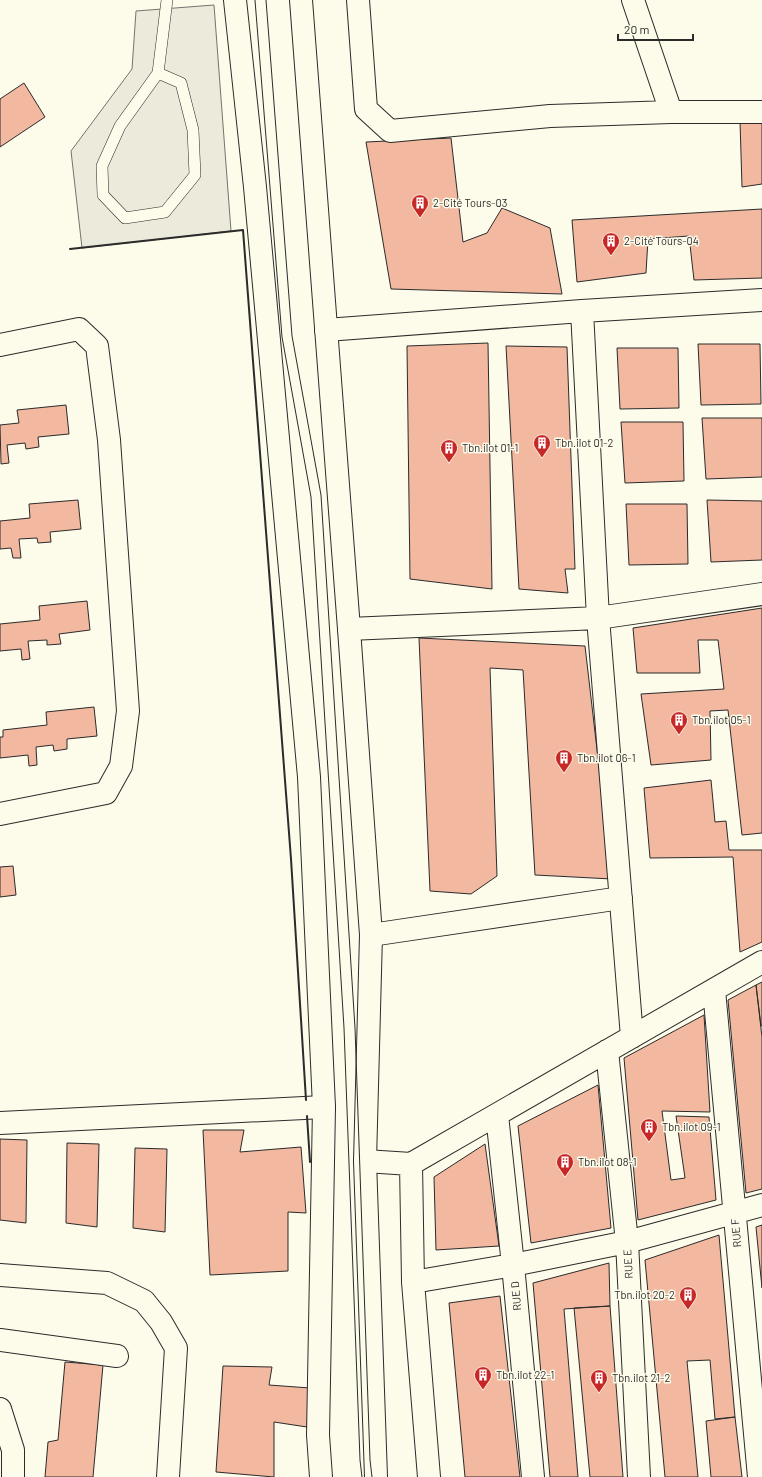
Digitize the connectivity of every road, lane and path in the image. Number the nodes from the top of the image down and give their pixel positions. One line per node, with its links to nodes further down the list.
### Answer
1 (167, 0): 6 (lane)
2 (235, 0): 23 (street)
3 (301, 0): 11 (street)
4 (358, 0): 7 (street)
5 (633, 0): 7 (street)
6 (158, 73): 6 (lane)
7 (671, 112): 8 (street)
8 (762, 112)
9 (762, 300): 10 (street)
10 (582, 311): 11 (street); 14 (street)
11 (326, 330): 15 (street)
12 (0, 345): 16 (street)
13 (762, 594): 14 (street)
14 (598, 618): 15 (street); 17 (street)
15 (349, 629): 18 (street)
16 (0, 814)
17 (621, 898): 18 (street); 21 (street)
18 (371, 935): 26 (street)
19 (762, 962): 20 (street)
20 (714, 990): 21 (street); 29 (street, RUE F)
21 (632, 1037): 22 (street)
22 (607, 1052): 24 (street); 30 (street, RUE E)
23 (324, 1107): 25 (street); 39 (street)
24 (497, 1115): 27 (street); 31 (street, RUE D)
25 (0, 1123)
26 (365, 1161): 27 (street); 40 (street)
27 (411, 1164): 33 (street)
28 (762, 1205): 29 (street)
29 (734, 1213): 30 (street); 44 (street, RUE F)
30 (627, 1242): 31 (street); 43 (street, RUE E)
31 (513, 1265): 33 (street); 42 (street, RUE D)
32 (0, 1275): 38 (street)
33 (413, 1282): 41 (street)
34 (0, 1340): 35 (street)
35 (117, 1356)
36 (0, 1409): 37 (street)
37 (13, 1477)
38 (168, 1477)
39 (321, 1477)
40 (376, 1477)
41 (429, 1477)
42 (533, 1477)
43 (639, 1477)
44 (759, 1477)

